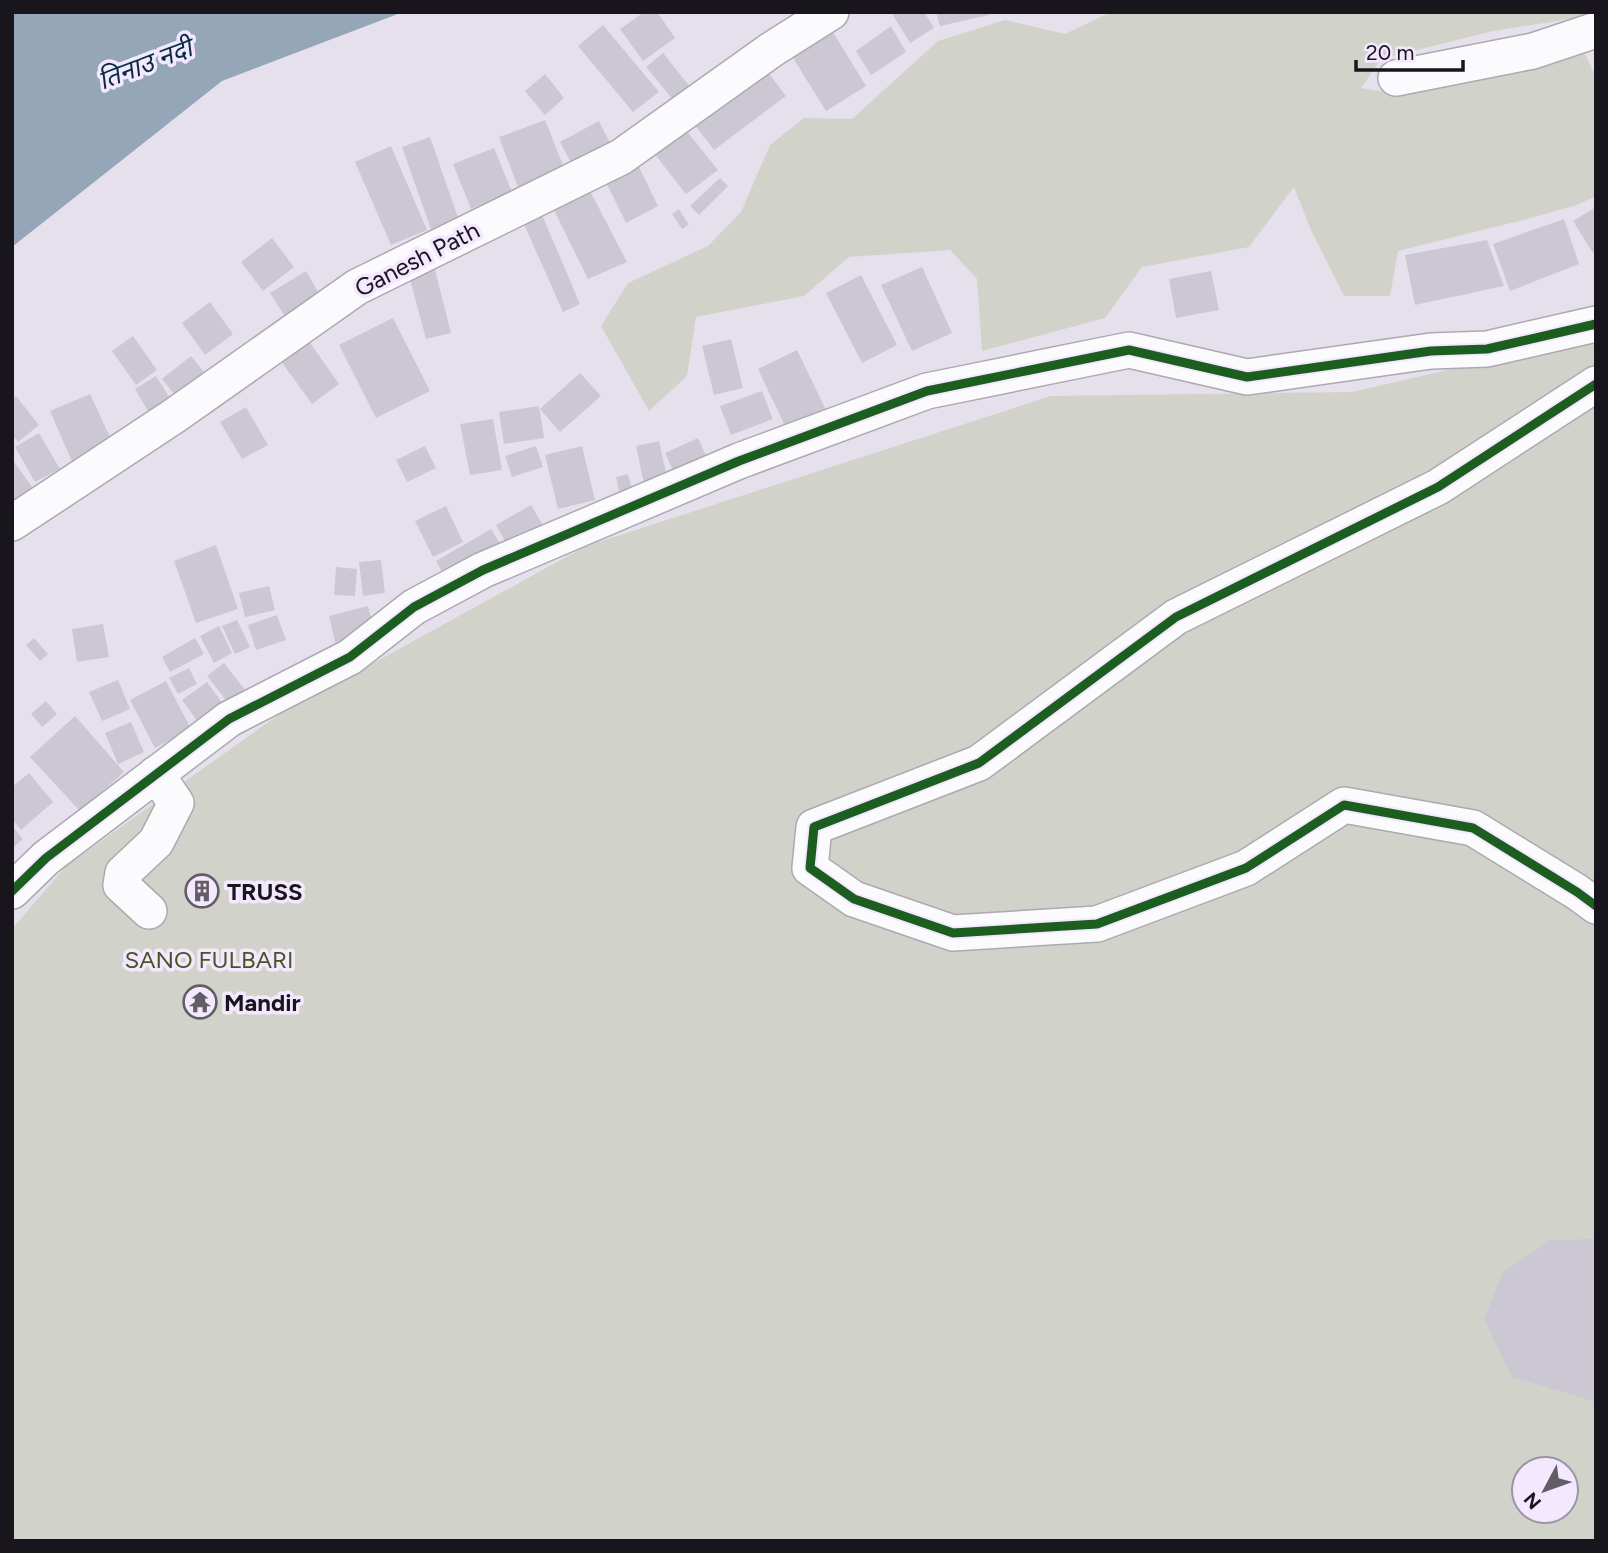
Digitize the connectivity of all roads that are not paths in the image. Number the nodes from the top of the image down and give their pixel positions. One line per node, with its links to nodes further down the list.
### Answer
1 (831, 12): 6 (street, Ganesh Path)
2 (1596, 30): 3 (street)
3 (1396, 78)
4 (1596, 324): 7 (street)
5 (1596, 384): 9 (street)
6 (12, 523)
7 (156, 774): 8 (street); 10 (street)
8 (12, 891)
9 (1596, 906)
10 (149, 911)

